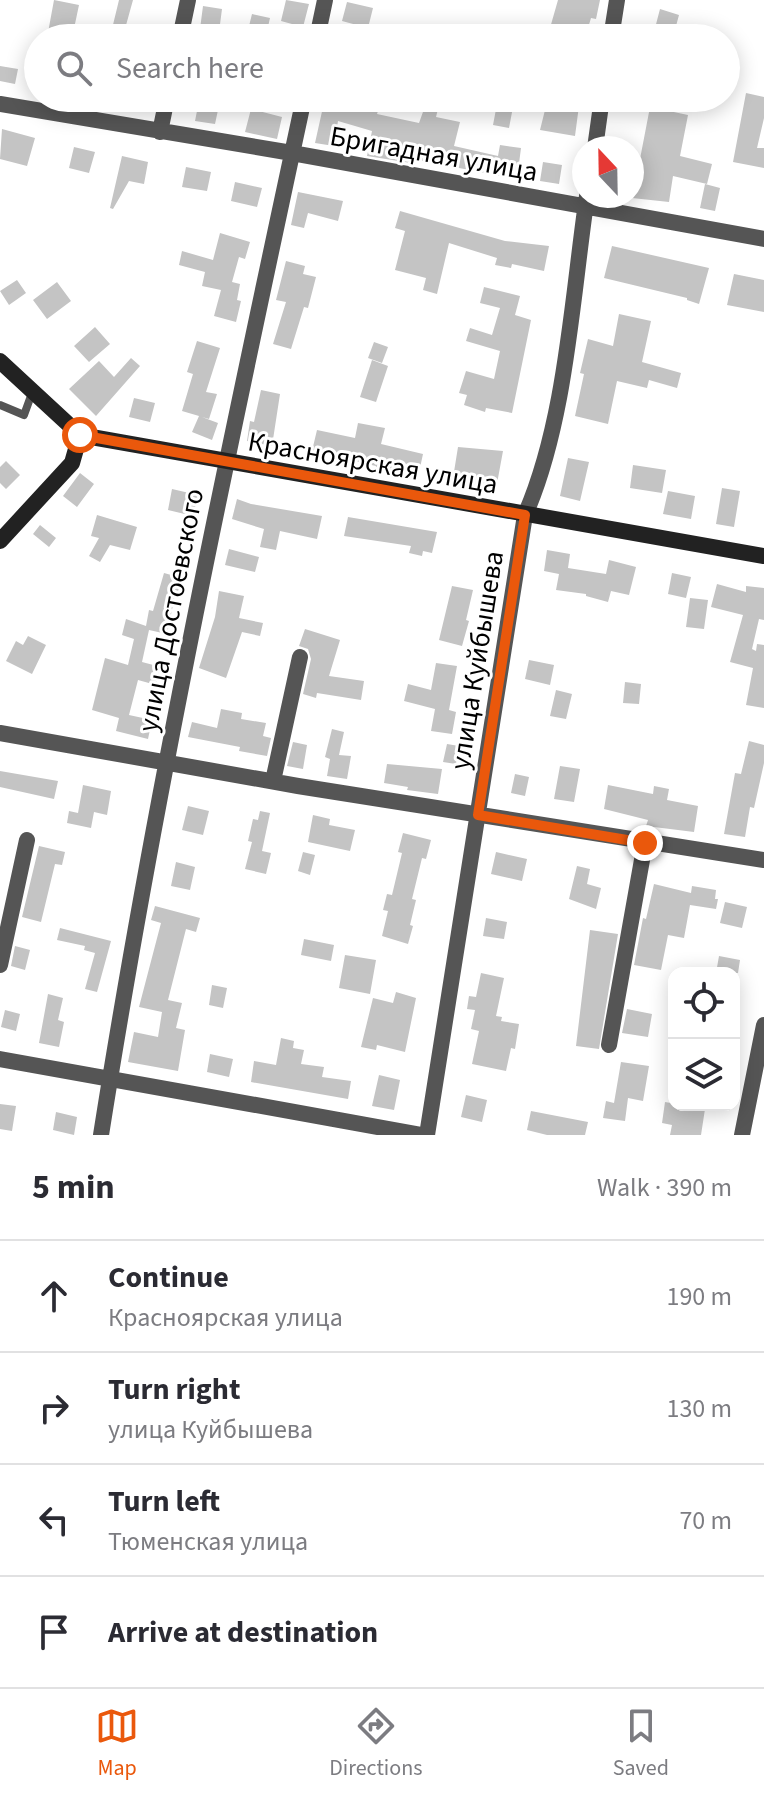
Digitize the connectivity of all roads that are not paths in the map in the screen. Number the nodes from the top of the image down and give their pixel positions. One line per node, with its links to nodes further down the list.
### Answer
1 (188, 0): 4 (street)
2 (325, 0): 5 (street)
3 (617, 0): 6 (street)
4 (183, 24)
5 (320, 24)
6 (613, 24)
7 (0, 104): 8 (street, Бригадная улица)
8 (24, 108)
9 (46, 112): 13 (street, Бригадная улица)
10 (164, 112): 13 (street)
11 (301, 112): 15 (street, улица Достоевского)
12 (600, 112): 14 (street)
13 (160, 132): 15 (street, Бригадная улица)
14 (597, 136)
15 (292, 153): 16 (street, Бригадная улица); 24 (street, улица Достоевского)
16 (572, 200)
17 (585, 208): 25 (street, улица Куйбышева)
18 (615, 208): 19 (street, Бригадная улица)
19 (764, 239)
20 (0, 361): 21 (main road)
21 (32, 393): 22 (lane); 23 (main road)
22 (0, 405)
23 (80, 435): 24 (main road, Красноярская улица); 26 (main road)
24 (225, 462): 25 (main road, Красноярская улица); 30 (street, улица Достоевского)
25 (525, 515): 27 (main road, Красноярская улица); 32 (street, улица Куйбышева)
26 (0, 541)
27 (764, 556)
28 (300, 657): 31 (street)
29 (0, 733): 30 (street)
30 (167, 761): 31 (street); 40 (street, улица Достоевского)
31 (273, 781): 32 (street)
32 (478, 815): 34 (street); 42 (street, улица Куйбышева)
33 (27, 840): 36 (street)
34 (645, 843): 35 (street); 38 (street)
35 (764, 860)
36 (0, 965)
37 (764, 1025): 43 (street)
38 (609, 1045)
39 (0, 1059): 40 (street)
40 (109, 1081): 41 (street, улица Достоевского); 42 (street)
41 (101, 1135)
42 (424, 1135)
43 (742, 1135)

